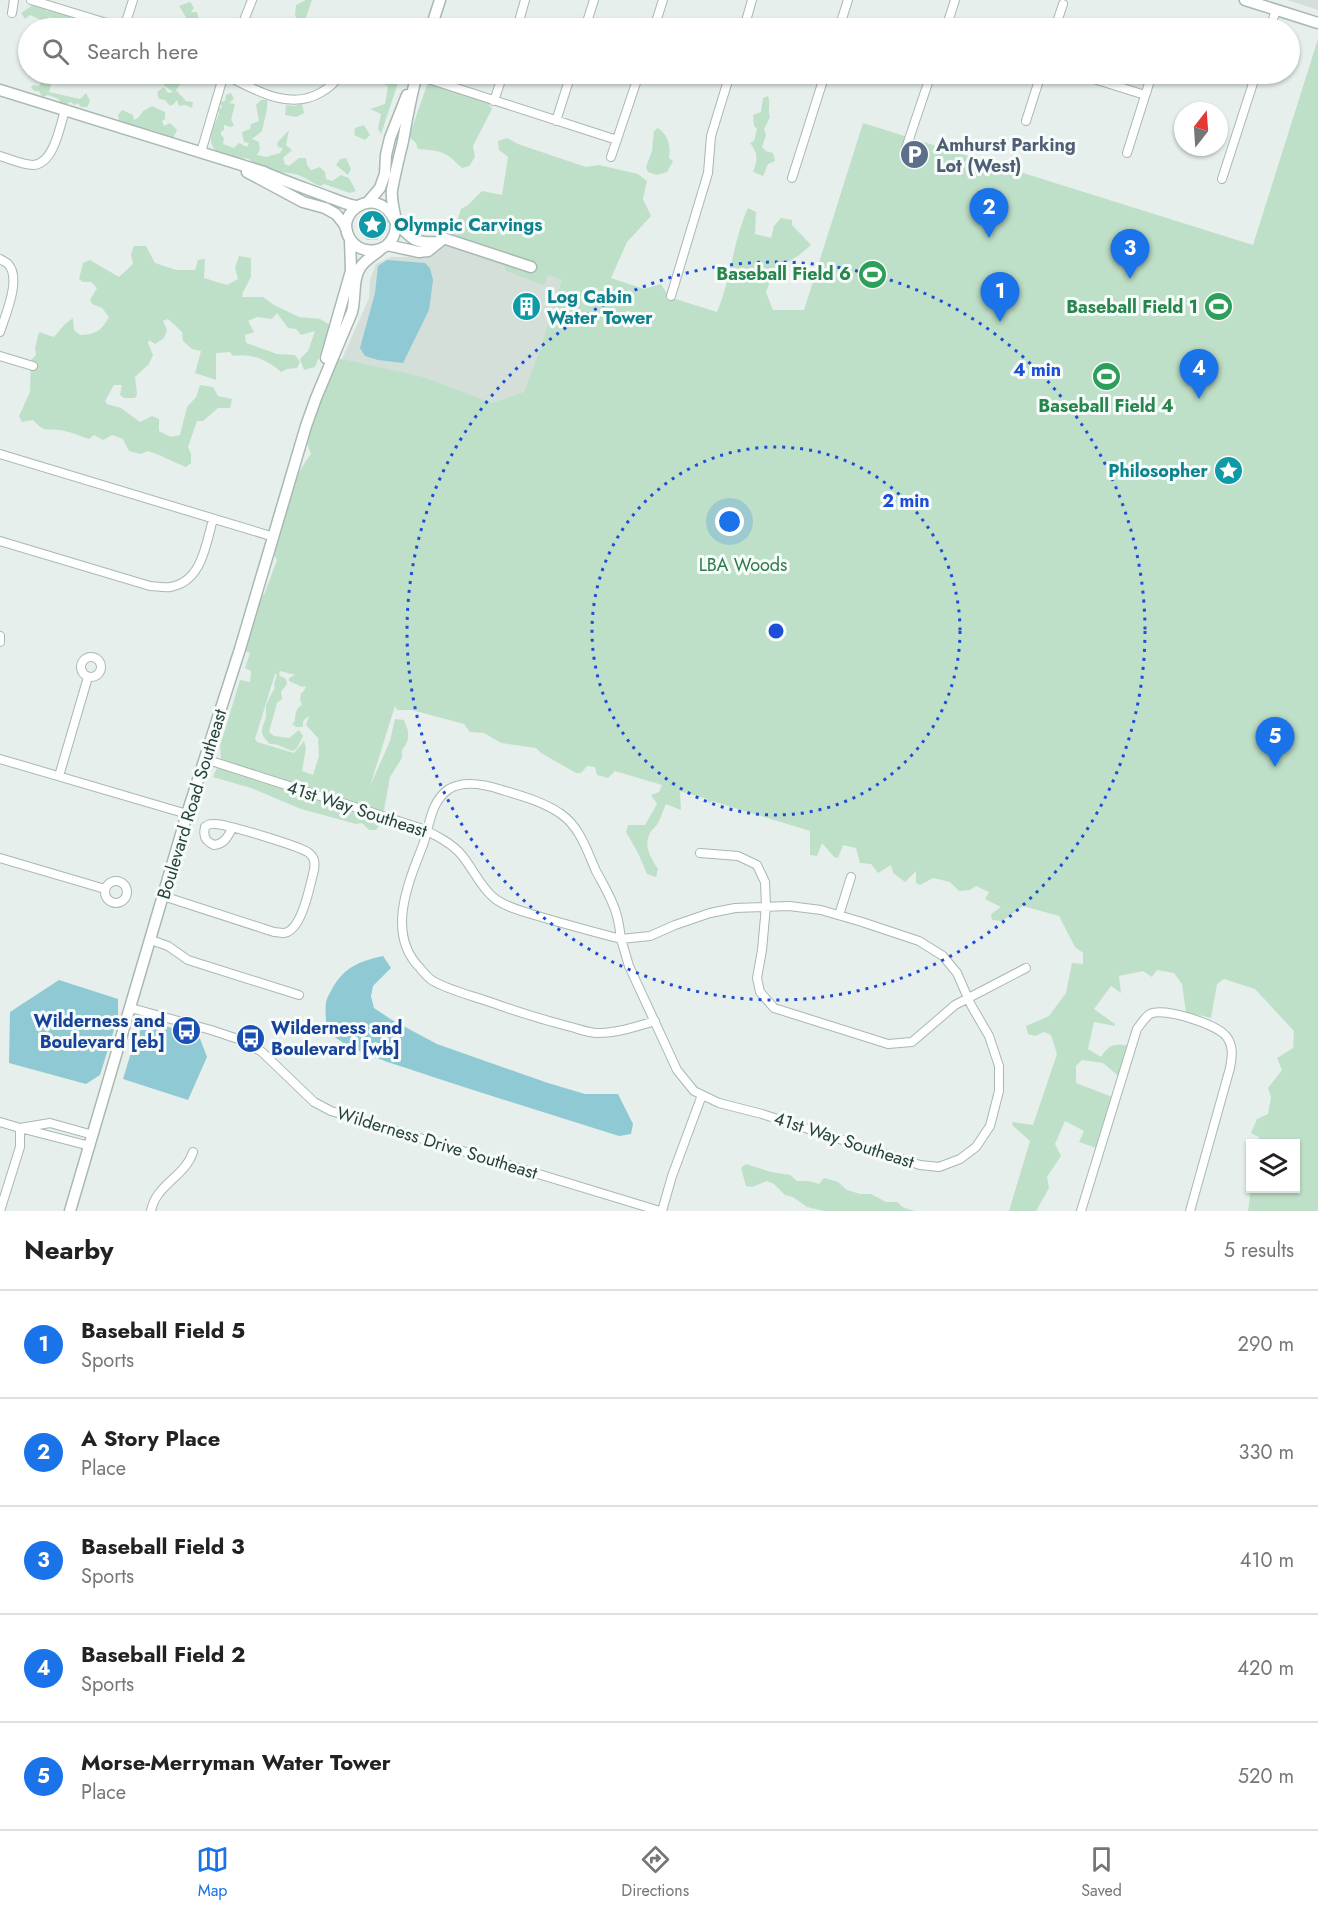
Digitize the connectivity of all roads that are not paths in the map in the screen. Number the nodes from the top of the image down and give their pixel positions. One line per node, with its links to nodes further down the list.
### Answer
1 (14, 0): 15 (street)
2 (31, 0): 16 (street)
3 (134, 0): 17 (street)
4 (252, 0): 18 (street)
5 (440, 0): 19 (street)
6 (525, 0): 20 (street)
7 (594, 0): 21 (street)
8 (663, 0): 22 (street)
9 (752, 0): 23 (street)
10 (848, 0): 24 (street)
11 (955, 0): 25 (street)
12 (1245, 0): 14 (street)
13 (1063, 4): 26 (street)
14 (1276, 10): 27 (street); 28 (street)
15 (12, 13)
16 (91, 18)
17 (128, 18)
18 (245, 18)
19 (434, 18)
20 (520, 18)
21 (588, 18)
22 (657, 18)
23 (747, 18)
24 (842, 18)
25 (949, 18)
26 (1058, 18)
27 (1273, 18)
28 (1318, 23)
29 (221, 84): 53 (street)
30 (245, 84): 31 (street)
31 (332, 84)
32 (413, 84): 60 (street)
33 (415, 84): 61 (street)
34 (446, 84): 47 (street)
35 (500, 84): 47 (street)
36 (568, 84): 49 (street)
37 (636, 84): 51 (street)
38 (727, 84): 67 (street)
39 (822, 84): 58 (street)
40 (928, 84): 52 (street)
41 (1038, 84): 50 (street)
42 (1110, 84): 46 (street)
43 (1149, 84): 46 (street)
44 (1253, 84): 59 (street)
45 (0, 90): 48 (street)
46 (1145, 95): 54 (street)
47 (494, 101): 49 (street)
48 (65, 110): 53 (street); 55 (street)
49 (556, 121): 51 (street)
50 (1026, 121)
51 (617, 140): 57 (street)
52 (905, 151)
53 (201, 152): 56 (street)
54 (1127, 153)
55 (0, 156)
56 (214, 156): 60 (street); 62 (street)
57 (611, 157)
58 (792, 178)
59 (1222, 179)
60 (363, 204): 61 (street); 62 (street)
61 (395, 220): 63 (street); 64 (street)
62 (349, 237): 64 (street); 71 (street, Boulevard Road Southeast)
63 (438, 242): 64 (street); 66 (street)
64 (384, 247): 71 (street, Boulevard Road Southeast)
65 (0, 259): 68 (street)
66 (531, 267)
67 (671, 296)
68 (0, 332)
69 (0, 356): 70 (street)
70 (33, 366)
71 (316, 398): 74 (street, Boulevard Road Southeast)
72 (0, 454): 73 (street)
73 (213, 519): 74 (street); 75 (street)
74 (274, 537): 80 (street, Boulevard Road Southeast)
75 (0, 541)
76 (0, 636): 77 (street)
77 (0, 642)
78 (88, 677): 81 (street)
79 (0, 759): 81 (street)
80 (205, 759): 82 (street, Boulevard Road Southeast); 84 (street, 41st Way Southeast)
81 (59, 776): 82 (street)
82 (187, 814): 89 (street, Boulevard Road Southeast)
83 (232, 828): 89 (street)
84 (427, 831): 92 (street, 41st Way Southeast); 92 (street); 98 (street)
85 (700, 854): 90 (street)
86 (0, 858): 88 (street)
87 (851, 877): 91 (street)
88 (105, 889)
89 (164, 896): 93 (street, Boulevard Road Southeast)
90 (766, 906): 91 (street, 41st Way Southeast); 92 (street, 41st Way Southeast); 96 (street)
91 (838, 915): 96 (street, 41st Way Southeast)
92 (621, 939): 98 (street, 41st Way Southeast)
93 (151, 940): 95 (street); 97 (street, Boulevard Road Southeast)
94 (1026, 968): 96 (street)
95 (299, 995)
96 (968, 999): 99 (street, 41st Way Southeast)
97 (131, 1008): 102 (street, Boulevard Road Southeast); 107 (street, Wilderness Drive Southeast)
98 (655, 1021): 99 (street, 41st Way Southeast)
99 (702, 1095): 107 (street)
100 (0, 1122): 101 (street)
101 (20, 1128): 102 (street); 104 (street)
102 (91, 1141): 105 (street, Boulevard Road Southeast)
103 (193, 1152): 106 (street)
104 (0, 1211)
105 (70, 1211)
106 (151, 1211)
107 (661, 1211)
108 (1081, 1211): 109 (street)
109 (1190, 1211)

